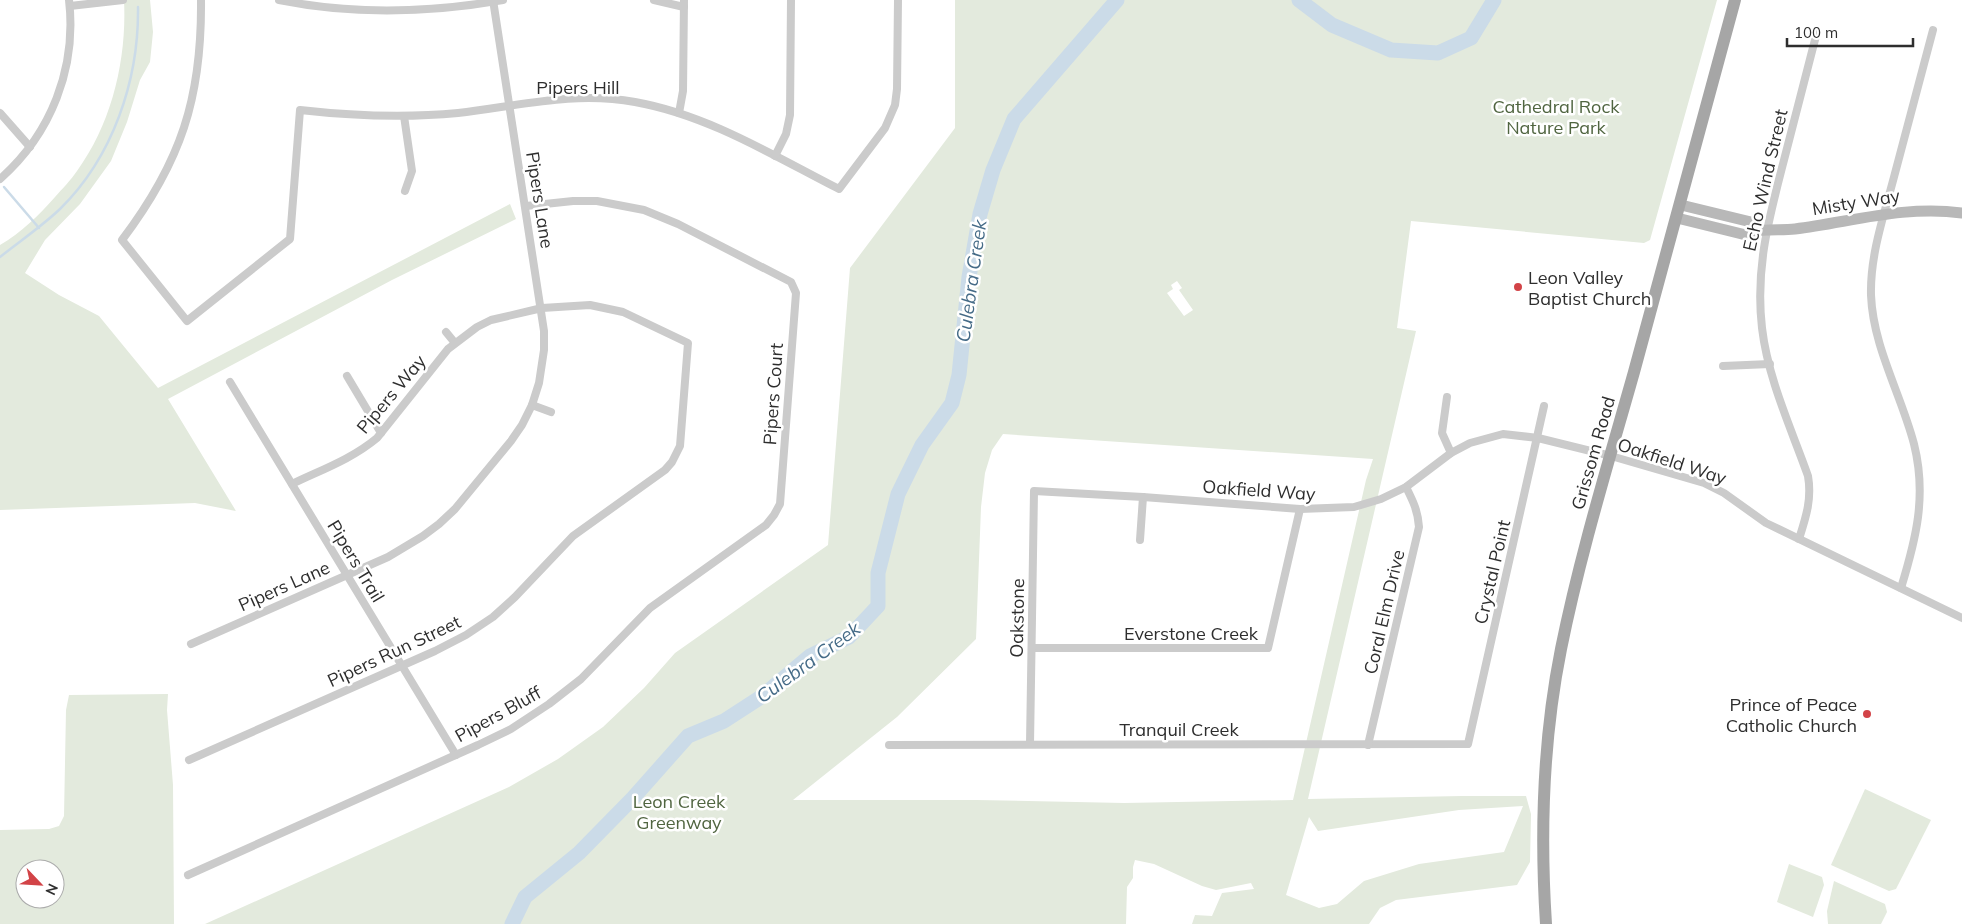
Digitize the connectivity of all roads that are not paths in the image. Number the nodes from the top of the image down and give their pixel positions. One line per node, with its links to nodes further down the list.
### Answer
1 (123, 0): 10 (street)
2 (202, 0): 17 (street, Pipers Hill)
3 (279, 0): 9 (street)
4 (503, 0): 9 (street)
5 (654, 0): 11 (street)
6 (791, 0): 19 (street)
7 (898, 0): 19 (street, Pipers Hill)
8 (1735, 0): 22 (main road, Grissom Road)
9 (493, 1): 14 (street, Pipers Lane)
10 (69, 3): 18 (street)
11 (684, 3): 15 (street)
12 (1933, 30): 25 (street)
13 (1817, 32): 27 (street, Echo Wind Street)
14 (510, 104): 15 (street, Pipers Hill); 17 (street, Pipers Hill); 23 (street, Pipers Lane)
15 (679, 112): 19 (street, Pipers Hill)
16 (0, 114): 18 (street)
17 (404, 116): 21 (street)
18 (30, 148): 20 (street)
19 (775, 156)
20 (0, 179)
21 (405, 191)
22 (1681, 205): 26 (main road, Grissom Road); 27 (street)
23 (526, 206): 28 (street, Pipers Lane); 49 (street, Pipers Court)
24 (1962, 213): 25 (street, Misty Way)
25 (1884, 214): 27 (street, Misty Way); 53 (street)
26 (1677, 218): 27 (street, Misty Way); 43 (main road, Grissom Road)
27 (1761, 230): 31 (street, Echo Wind Street)
28 (542, 308): 30 (street, Pipers Way); 36 (street, Pipers Lane); 42 (street, Pipers Way)
29 (446, 332): 30 (street)
30 (455, 343): 39 (street, Pipers Way)
31 (1770, 364): 32 (street); 50 (street, Echo Wind Street)
32 (1723, 366)
33 (347, 376): 39 (street)
34 (230, 382): 44 (street, Pipers Trail)
35 (1447, 397): 41 (street)
36 (532, 405): 38 (street); 52 (street, Pipers Lane)
37 (1544, 406): 40 (street, Crystal Point)
38 (551, 412)
39 (381, 432): 44 (street, Pipers Way)
40 (1538, 438): 41 (street, Oakfield Way); 43 (street, Oakfield Way); 60 (street, Crystal Point)
41 (1451, 453): 45 (street, Oakfield Way)
42 (677, 454): 57 (street, Pipers Run Street)
43 (1610, 456): 50 (street, Oakfield Way); 65 (main road, Grissom Road)
44 (292, 484): 52 (street, Pipers Trail)
45 (1406, 487): 48 (street, Oakfield Way); 59 (street, Coral Elm Drive)
46 (1034, 491): 47 (street, Oakfield Way); 56 (street, Oakstone)
47 (1143, 497): 48 (street, Oakfield Way); 51 (street)
48 (1300, 509): 56 (street, Everstone Creek)
49 (777, 510): 62 (street, Pipers Bluff)
50 (1798, 539): 53 (street, Oakfield Way)
51 (1140, 540)
52 (346, 574): 55 (street, Pipers Lane); 57 (street, Pipers Trail)
53 (1901, 588): 54 (street, Oakfield Way)
54 (1962, 618)
55 (191, 644)
56 (1032, 648): 58 (street, Oakstone)
57 (402, 666): 62 (street, Pipers Trail); 63 (street, Pipers Run Street)
58 (1030, 744): 59 (street, Tranquil Creek); 61 (street, Tranquil Creek)
59 (1368, 744): 60 (street, Tranquil Creek)
60 (1468, 744)
61 (889, 745)
62 (456, 755): 64 (street, Pipers Bluff)
63 (189, 760)
64 (188, 874)
65 (1546, 924)

